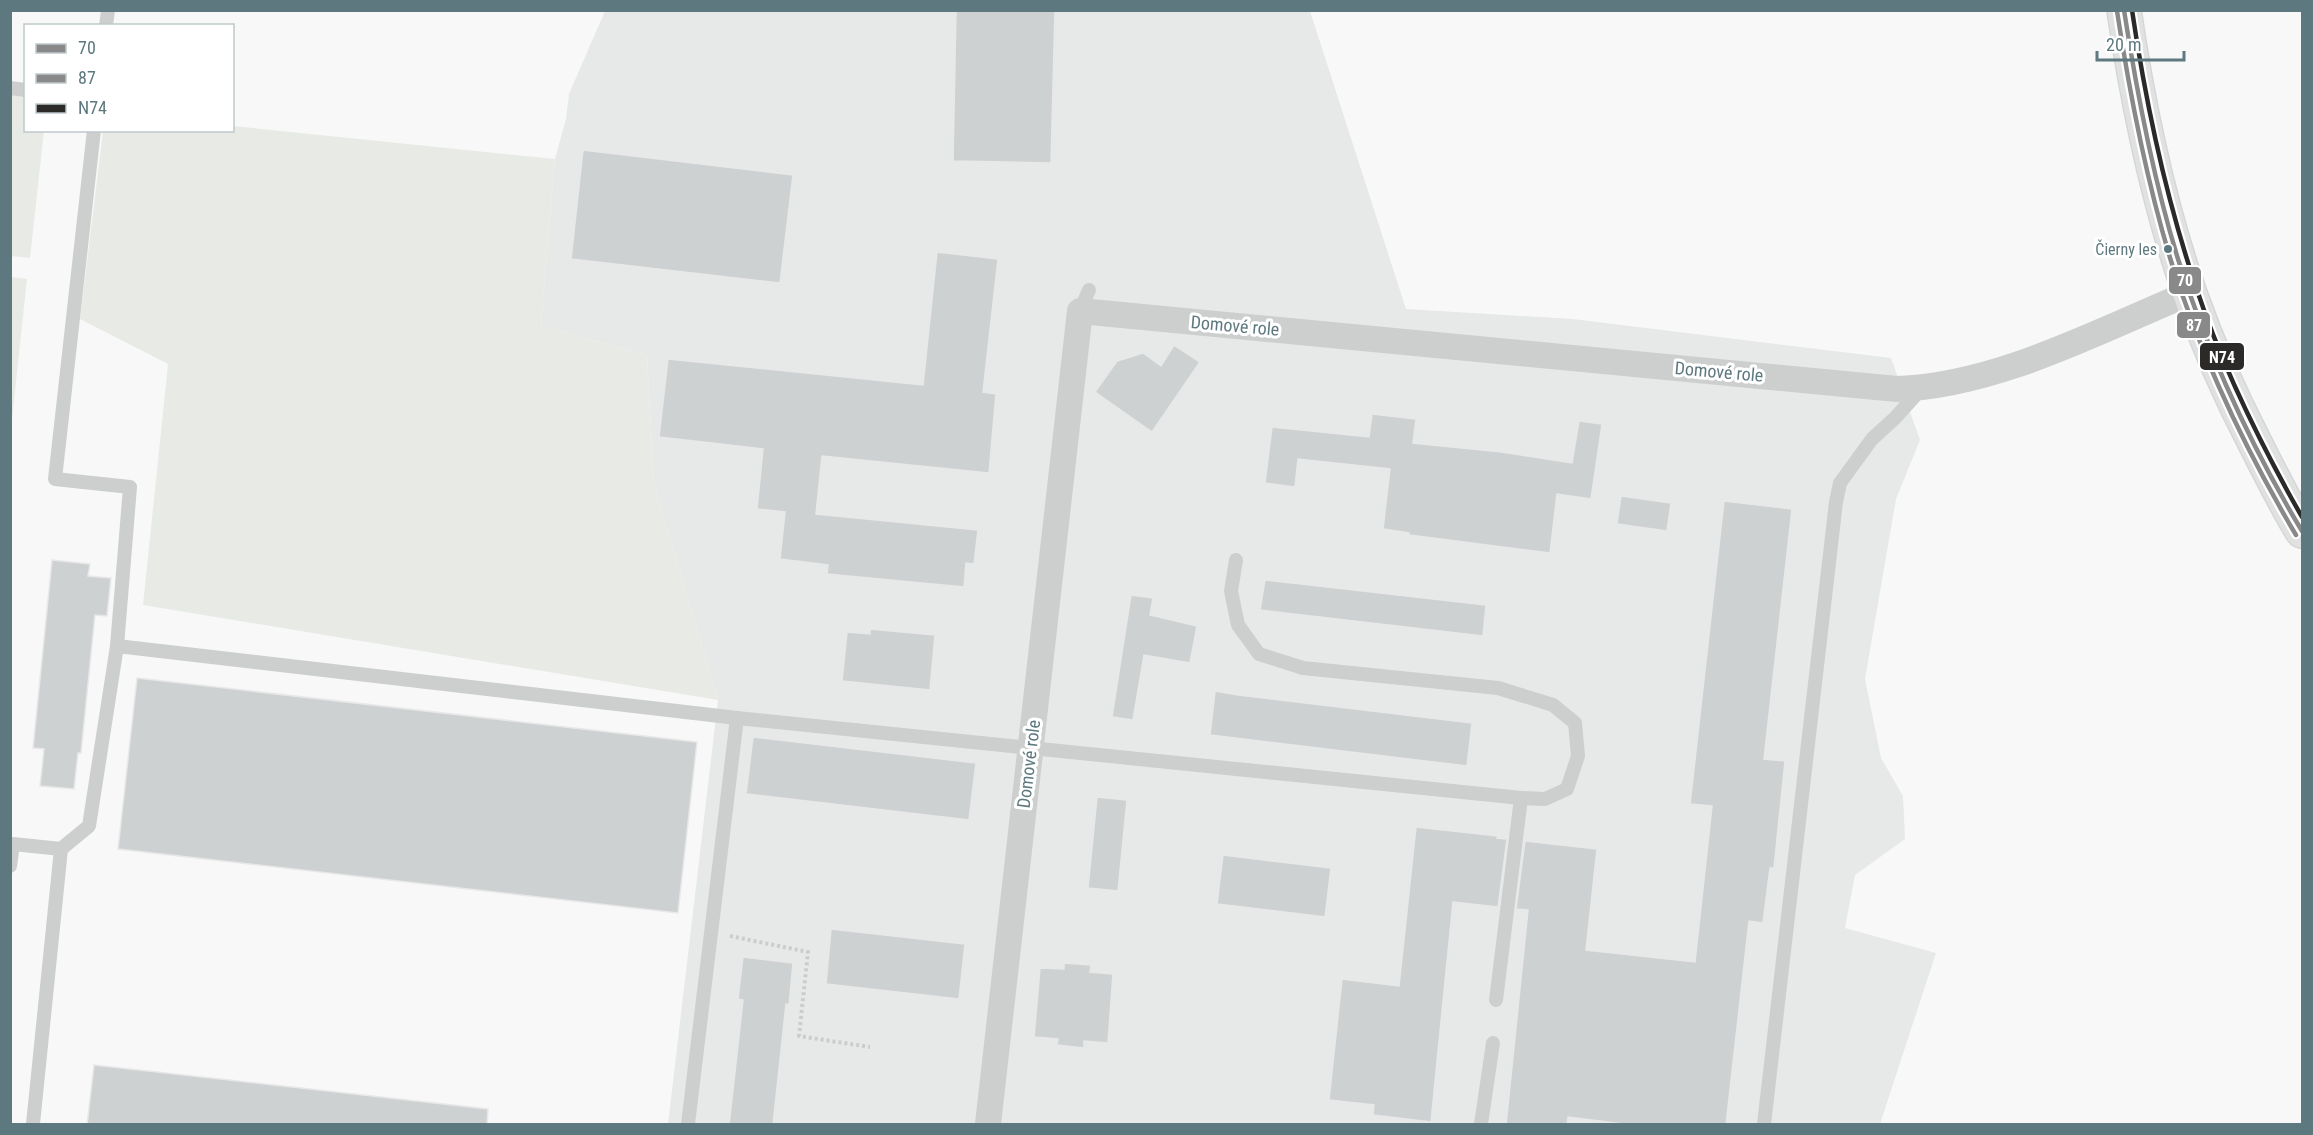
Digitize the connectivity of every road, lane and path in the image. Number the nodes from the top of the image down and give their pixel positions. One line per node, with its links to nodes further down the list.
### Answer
1 (2124, 10): 3 (main road)
2 (94, 132): 7 (lane)
3 (2190, 294): 4 (street, Domové role); 5 (main road)
4 (1922, 388): 9 (street, Domové role); 21 (lane)
5 (2302, 531)
6 (1236, 560): 10 (lane)
7 (117, 646): 8 (lane); 11 (lane)
8 (738, 718): 9 (lane); 13 (lane)
9 (1030, 748): 10 (lane); 19 (street, Domové role)
10 (1521, 798): 14 (lane)
11 (61, 849): 12 (lane); 17 (lane)
12 (10, 866)
13 (712, 932): 16 (path); 18 (lane)
14 (1496, 1000)
15 (1493, 1043): 20 (lane)
16 (870, 1047)
17 (33, 1125)
18 (688, 1125)
19 (988, 1125)
20 (1481, 1125)
21 (1764, 1125)

